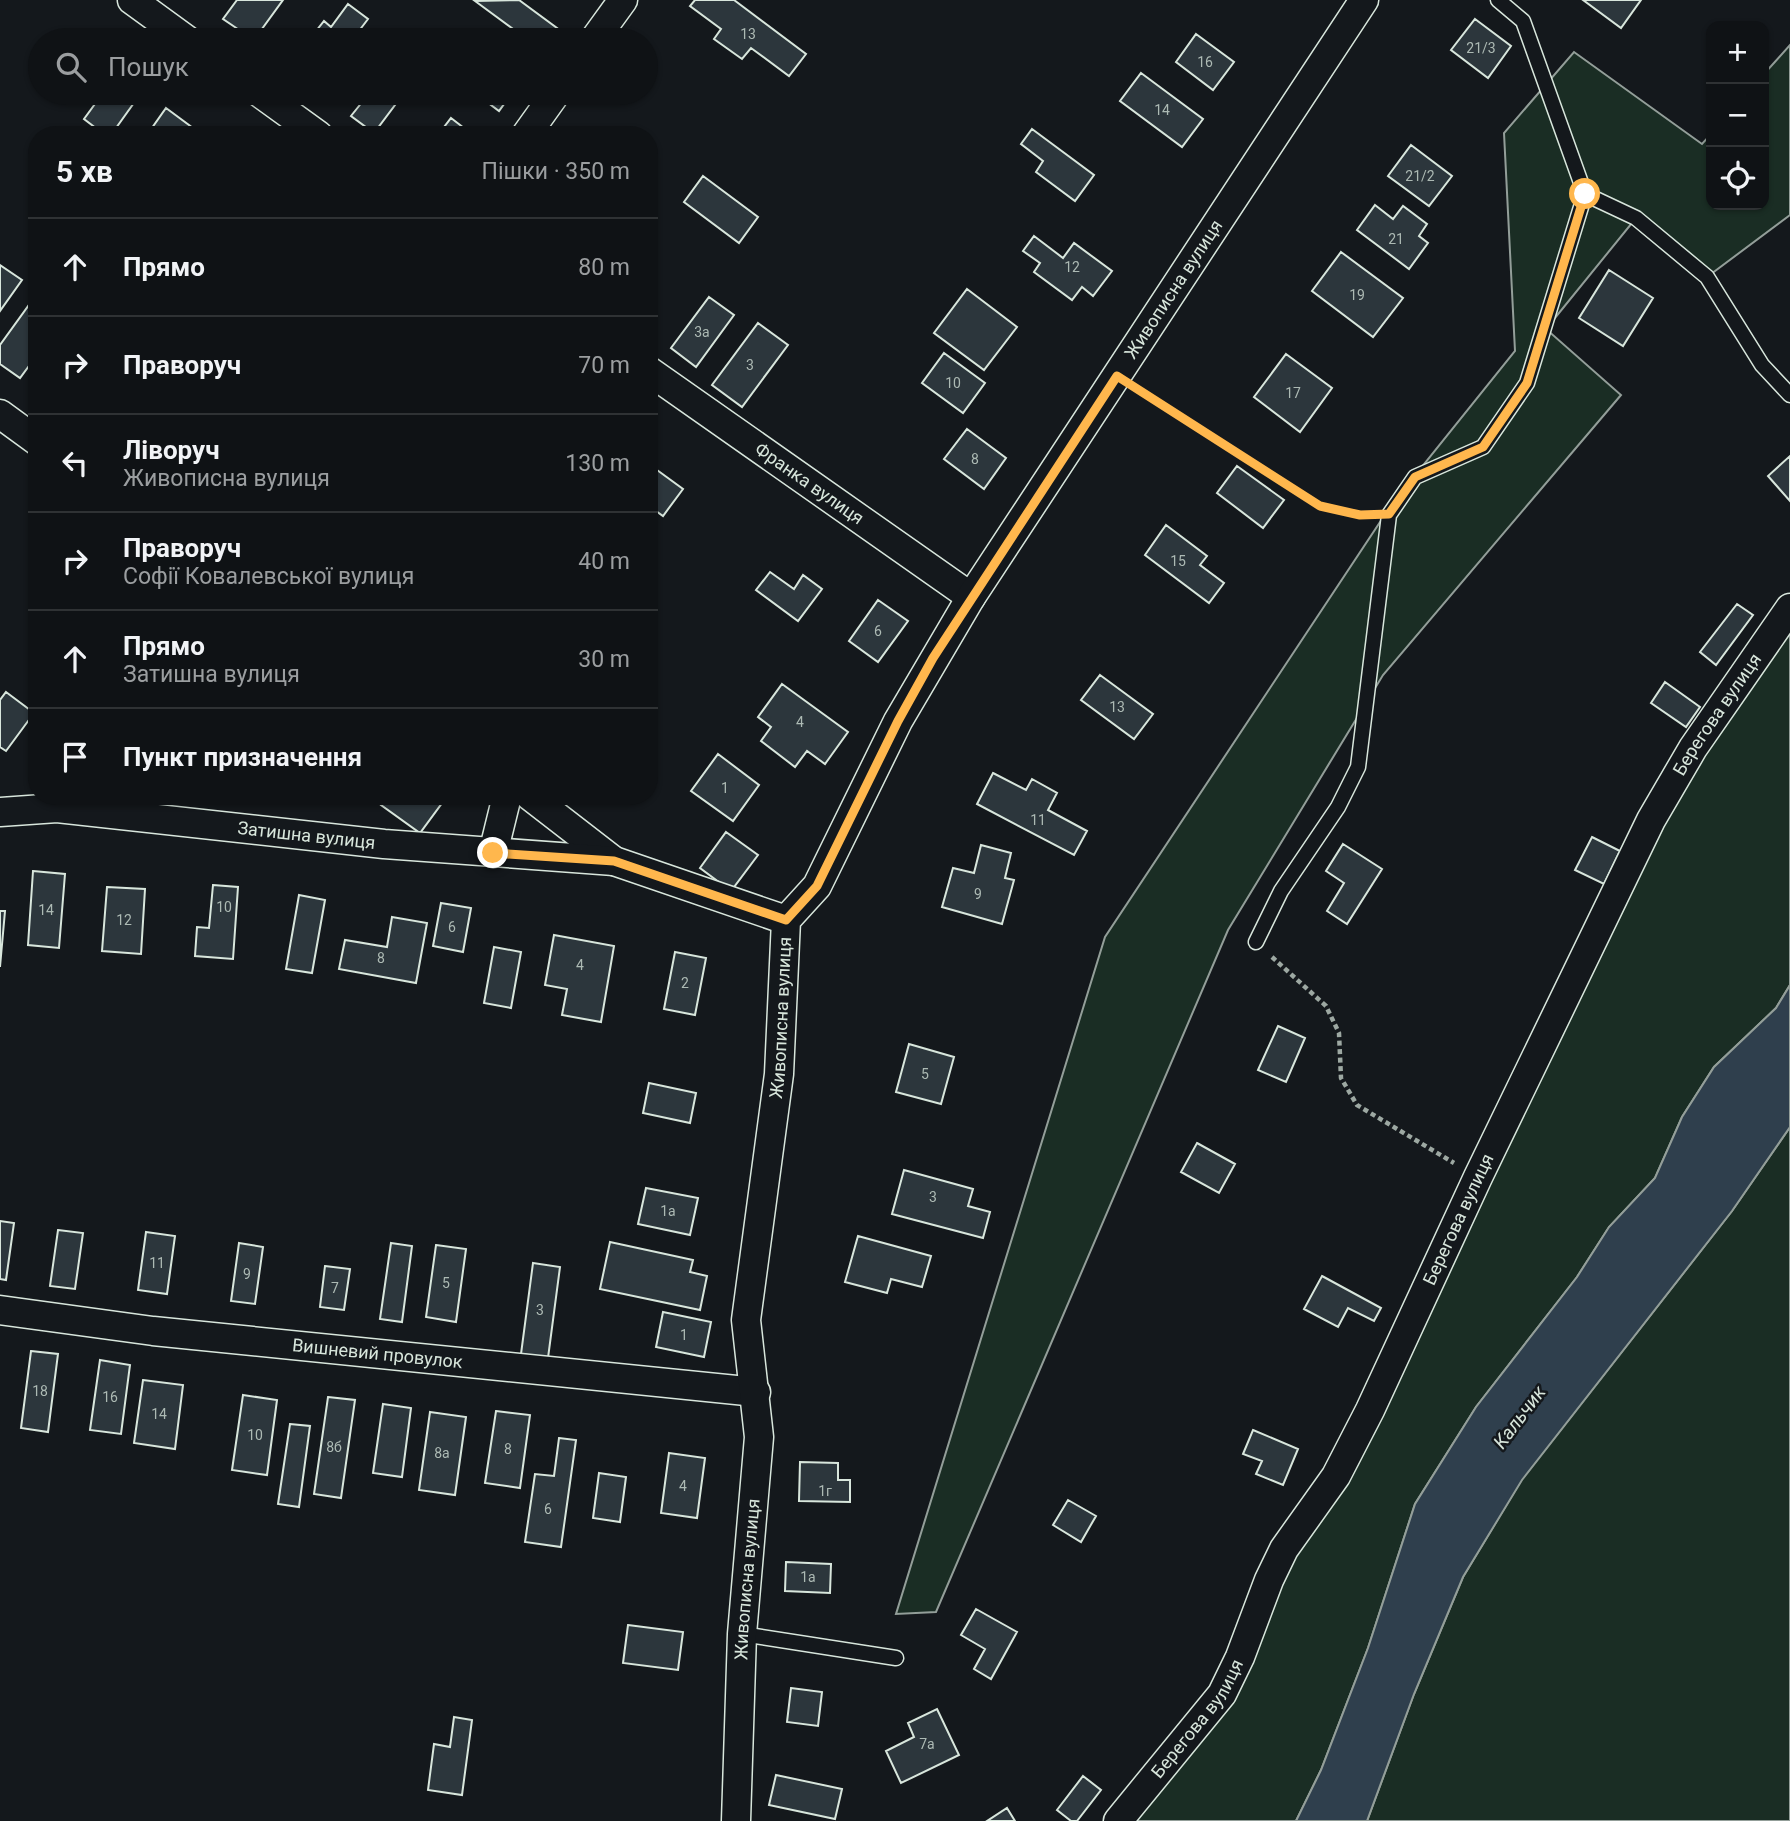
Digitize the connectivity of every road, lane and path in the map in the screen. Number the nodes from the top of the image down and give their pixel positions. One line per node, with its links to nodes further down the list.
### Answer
1 (132, 0): 5 (street)
2 (623, 0): 6 (street)
3 (1364, 0): 13 (street, Живописна вулиця)
4 (1498, 0): 11 (lane)
5 (170, 28)
6 (603, 28)
7 (277, 105): 9 (street)
8 (547, 105): 10 (street)
9 (306, 126)
10 (532, 126)
11 (1585, 194): 14 (lane); 17 (lane)
12 (658, 376): 18 (street, Франка вулиця)
13 (1117, 376): 17 (path); 18 (street, Живописна вулиця)
14 (1790, 395)
15 (0, 414): 16 (street)
16 (28, 434)
17 (1389, 514): 28 (lane)
18 (971, 597): 27 (street, Живописна вулиця)
19 (1790, 608): 29 (street, Берегова вулиця)
20 (28, 805): 24 (street, Затишна вулиця)
21 (65, 805): 25 (street, Затишна вулиця)
22 (505, 805): 25 (street)
23 (542, 805): 26 (street)
24 (0, 812)
25 (493, 853): 26 (street, Затишна вулиця)
26 (614, 861): 27 (street)
27 (786, 920): 31 (street, Живописна вулиця)
28 (1256, 942): 29 (path)
29 (1478, 1177): 35 (street, Берегова вулиця)
30 (0, 1310): 31 (street, Вишневий провулок)
31 (756, 1392): 32 (street, Живописна вулиця)
32 (742, 1634): 33 (lane); 34 (street, Живописна вулиця)
33 (896, 1658)
34 (736, 1821)
35 (1118, 1821)

